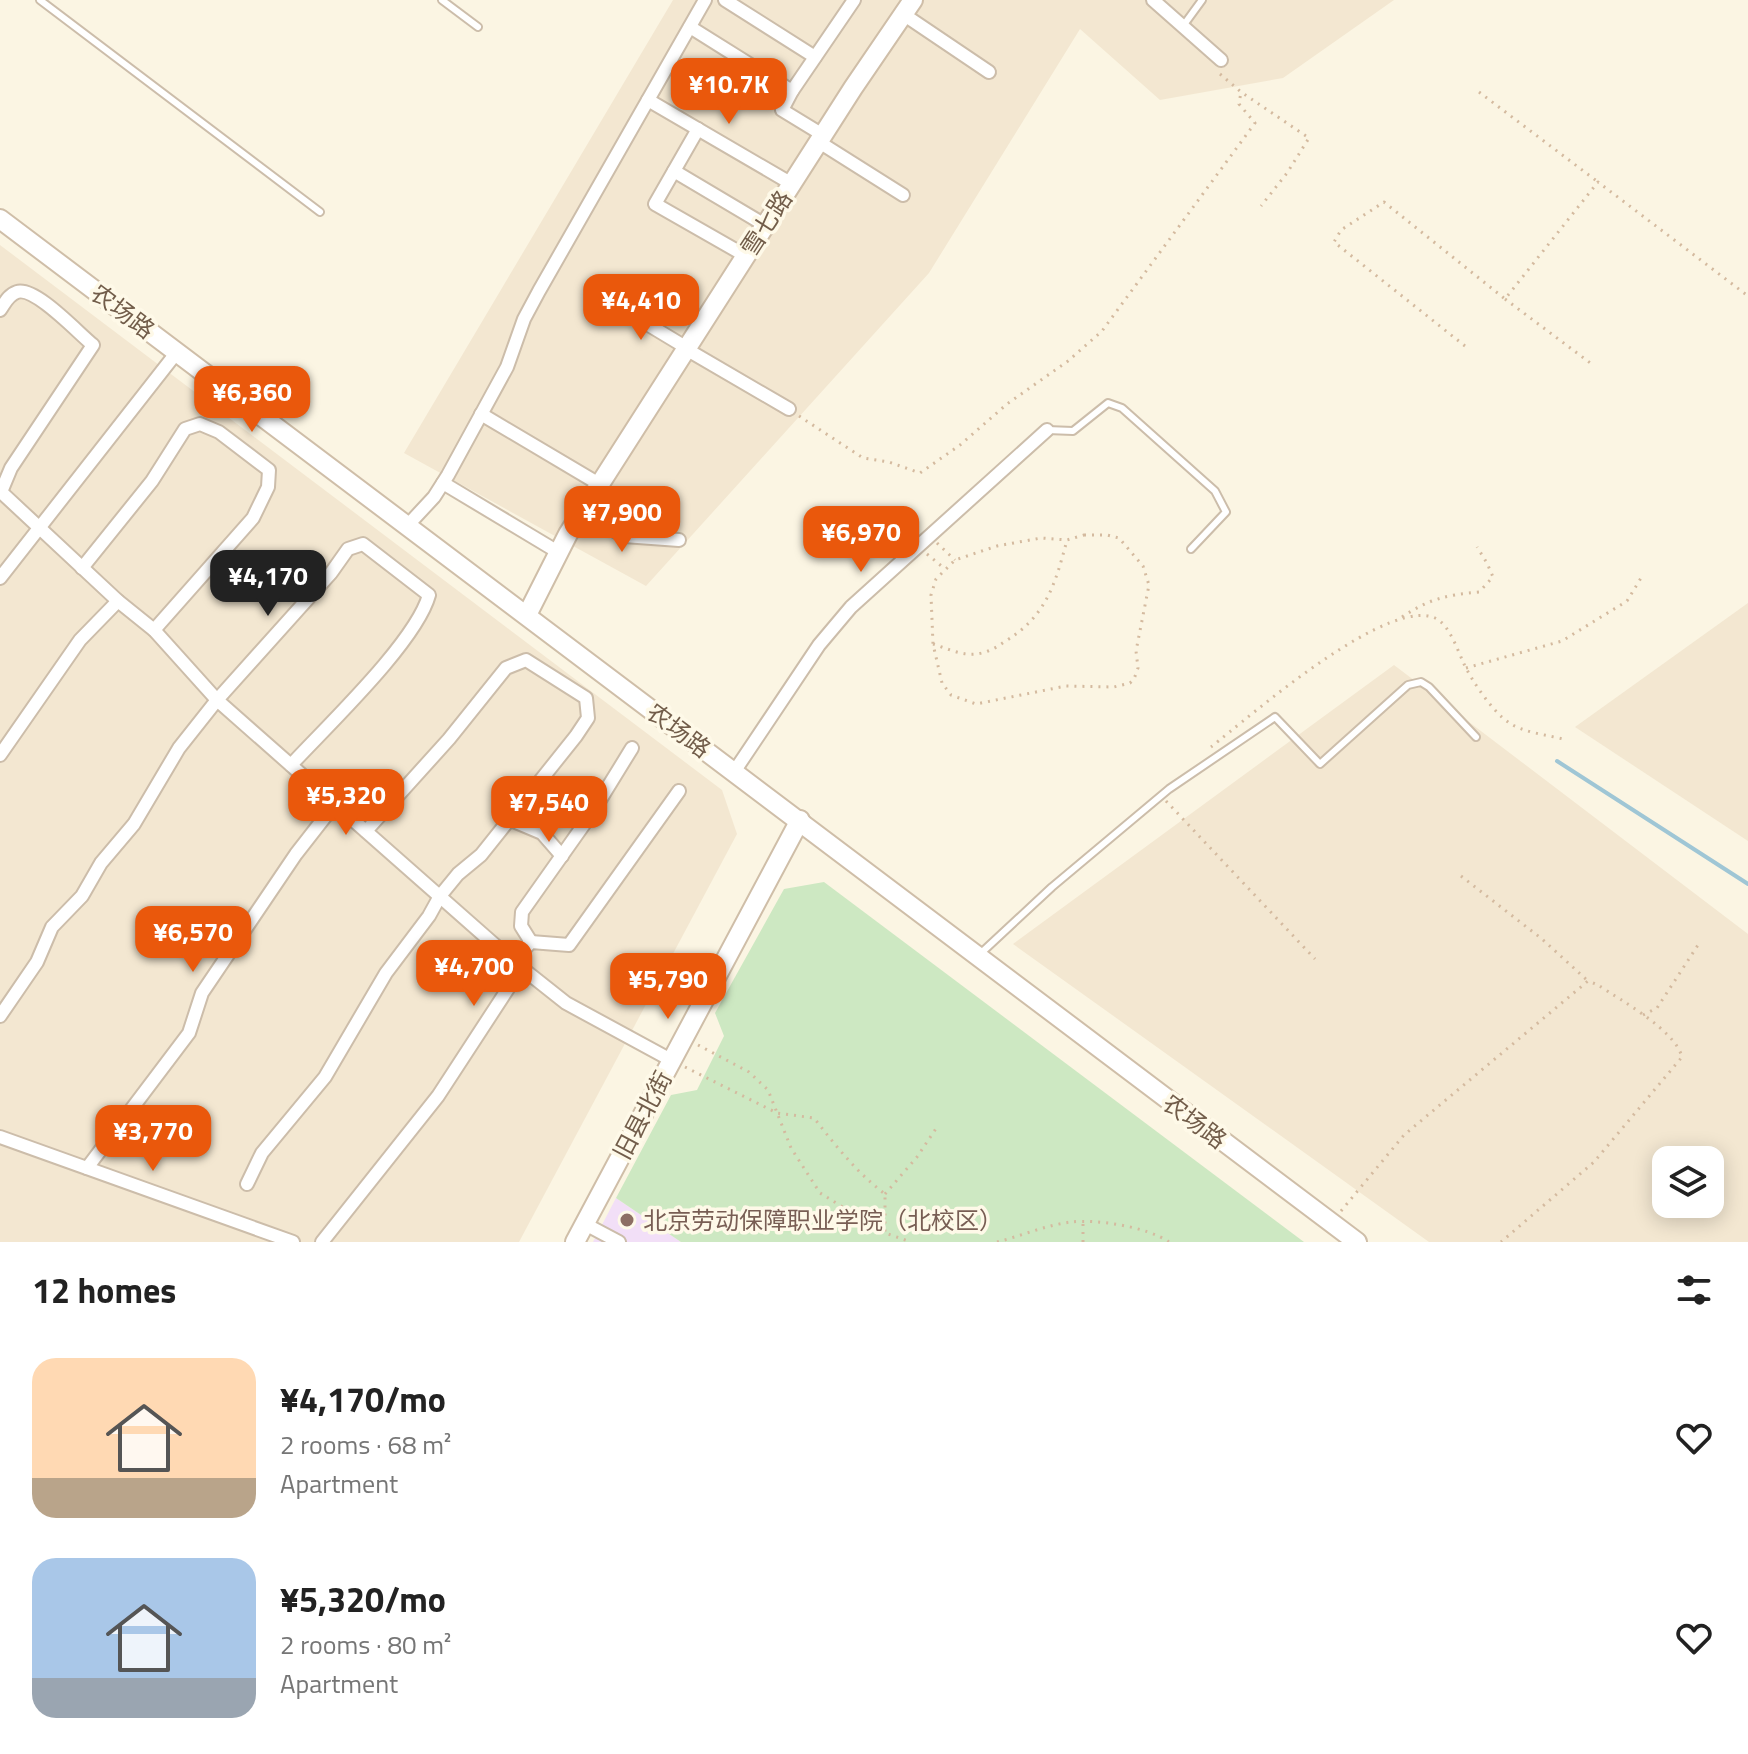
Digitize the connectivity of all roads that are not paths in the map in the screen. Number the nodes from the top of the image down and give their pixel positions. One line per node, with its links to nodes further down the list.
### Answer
1 (40, 0): 22 (lane)
2 (442, 0): 10 (lane)
3 (705, 0): 11 (street)
4 (725, 0): 12 (street)
5 (1153, 0): 9 (street)
6 (1202, 0): 9 (lane)
7 (851, 1): 12 (street)
8 (908, 7): 14 (street); 18 (street, 雪七路)
9 (1183, 26): 13 (street)
10 (478, 27)
11 (690, 27): 15 (street); 16 (street)
12 (815, 57): 15 (street)
13 (1221, 60)
14 (989, 72)
15 (792, 91): 18 (street)
16 (648, 100): 17 (street); 31 (street)
17 (698, 129): 19 (street); 20 (street)
18 (821, 138): 20 (street, 雪七路); 21 (street)
19 (674, 171): 24 (street); 25 (street)
20 (792, 184): 24 (street, 雪七路)
21 (903, 195)
22 (320, 212)
23 (0, 219): 29 (street, 农场路)
24 (765, 225): 25 (street, 雪七路)
25 (746, 256): 28 (street, 雪七路)
26 (614, 304): 28 (street)
27 (0, 310): 35 (street)
28 (686, 348): 30 (street); 34 (street, 雪七路)
29 (177, 352): 37 (street, 农场路); 38 (street)
30 (789, 409)
31 (481, 414): 33 (street); 34 (street)
32 (1047, 430): 40 (lane); 52 (street)
33 (443, 483): 37 (street); 41 (street)
34 (599, 484): 36 (street, 雪七路)
35 (1, 492): 38 (street)
36 (581, 513): 39 (street); 41 (street, 雪七路)
37 (408, 525): 45 (street, 农场路)
38 (38, 527): 42 (street); 43 (street)
39 (679, 540)
40 (1191, 549)
41 (558, 552): 45 (street, 雪七路)
42 (82, 568): 44 (street); 46 (street)
43 (0, 578)
44 (118, 601): 46 (street); 50 (street)
45 (527, 615): 52 (street, 农场路)
46 (154, 630): 47 (street)
47 (217, 700): 51 (street); 51 (street); 63 (street)
48 (1476, 737): 61 (lane)
49 (632, 748): 58 (street)
50 (0, 755)
51 (291, 765): 54 (street)
52 (734, 772): 56 (street, 农场路)
53 (679, 791): 60 (street)
54 (335, 804): 57 (street); 66 (street)
55 (511, 820): 57 (street); 58 (street); 59 (street)
56 (800, 820): 61 (street, 农场路); 64 (street, 旧县北街)
57 (366, 831): 59 (street)
58 (562, 856): 60 (street)
59 (440, 896): 62 (street); 67 (street)
60 (531, 942): 62 (street)
61 (978, 957): 74 (street, 农场路)
62 (513, 961): 64 (street); 71 (street)
63 (0, 1016)
64 (671, 1060): 68 (street, 旧县北街)
65 (0, 1137): 66 (street)
66 (87, 1168): 70 (street)
67 (247, 1184)
68 (585, 1224): 69 (street); 72 (street, 旧县北街)
69 (603, 1238): 73 (street)
70 (293, 1242)
71 (322, 1242)
72 (575, 1242)
73 (619, 1242)
74 (1357, 1242)

